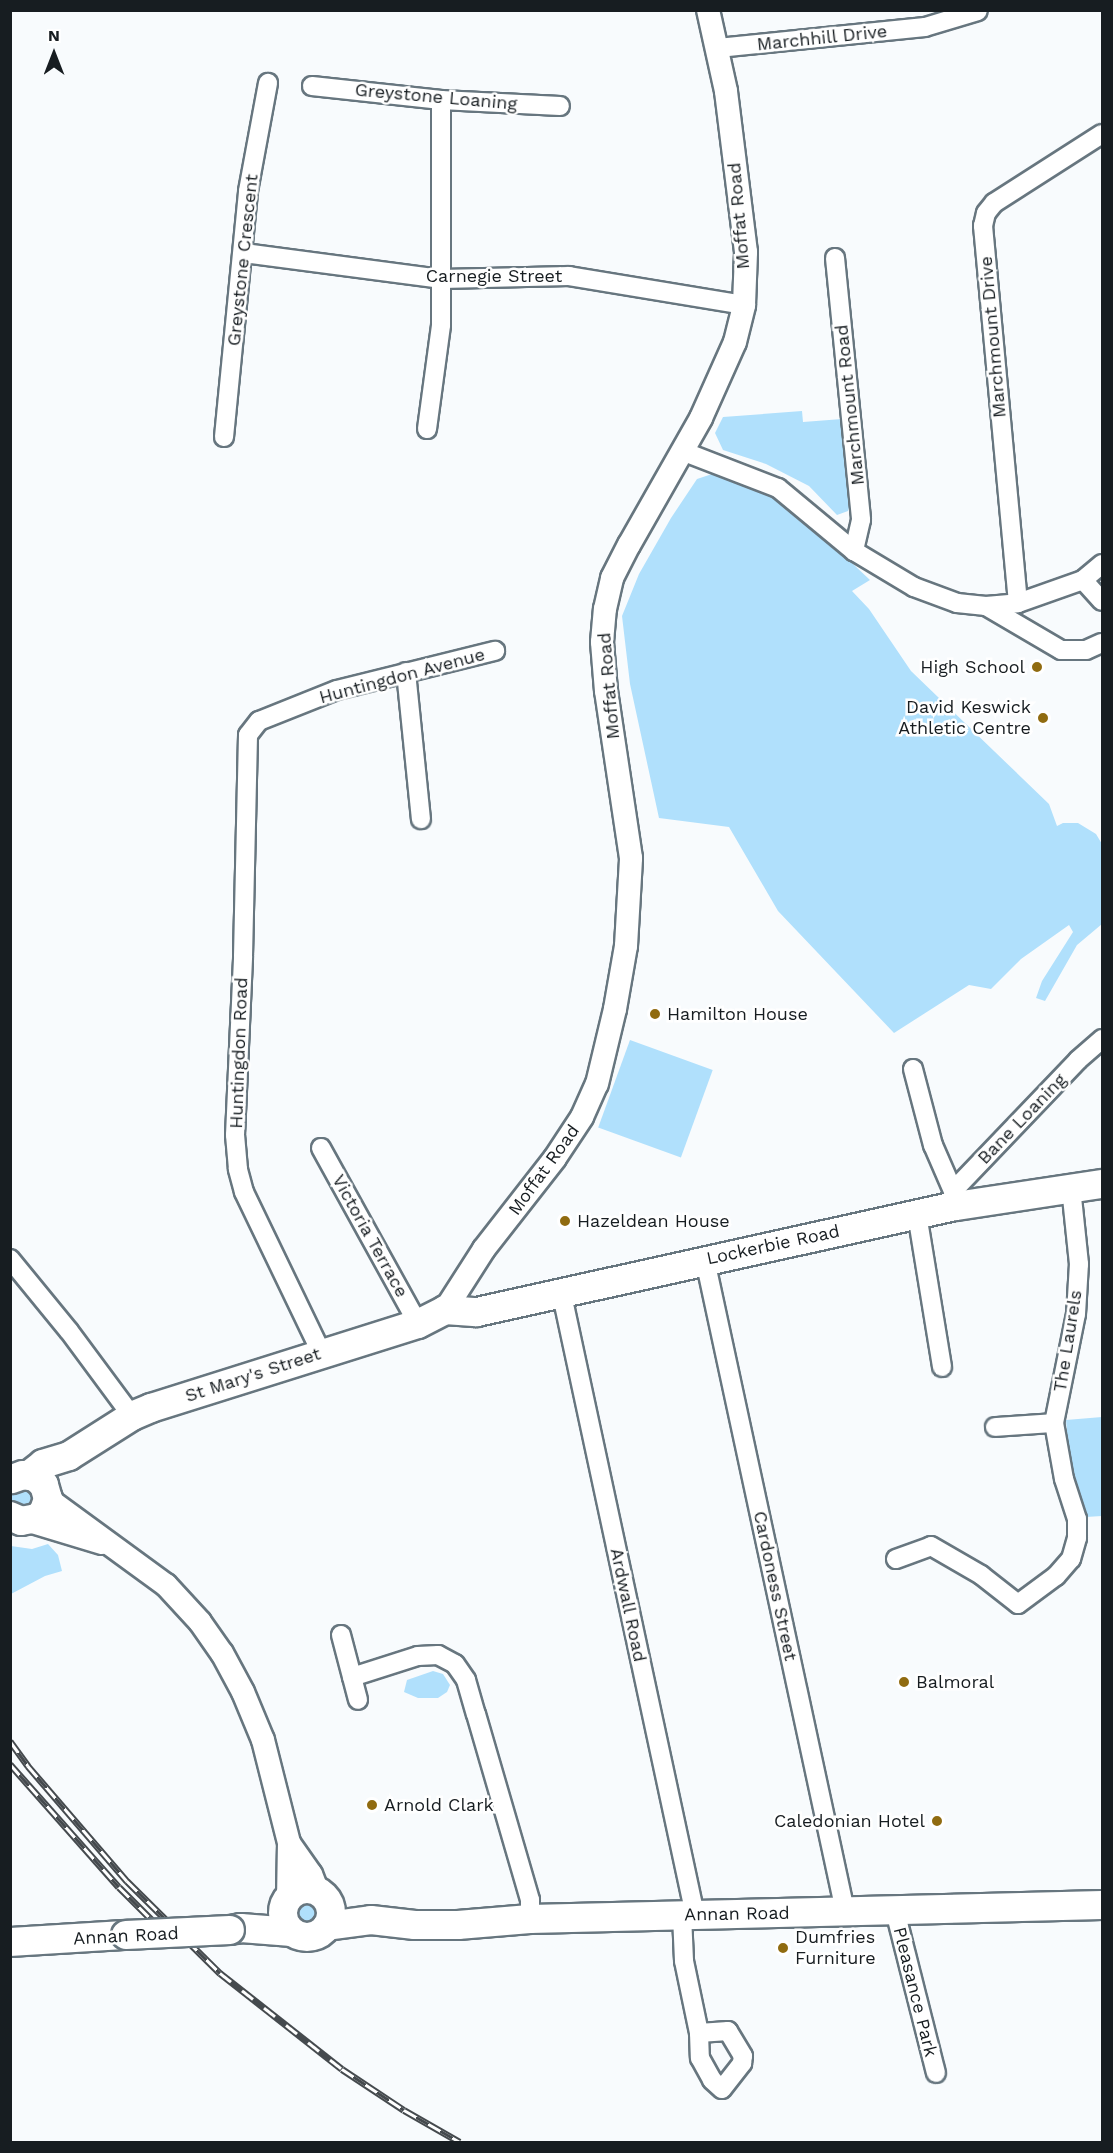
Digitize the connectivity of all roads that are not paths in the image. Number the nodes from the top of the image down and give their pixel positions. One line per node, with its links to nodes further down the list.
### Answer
1 (708, 10): 4 (street, Moffat Road)
2 (978, 11): 3 (street, Marchhill Drive)
3 (924, 19): 4 (street, Marchhill Drive)
4 (718, 48): 13 (street, Moffat Road)
5 (268, 83): 10 (street, Greystone Crescent)
6 (312, 86): 7 (street, Greystone Loaning)
7 (441, 100): 8 (street, Greystone Loaning); 12 (street)
8 (560, 106)
9 (1102, 134): 21 (street, Marchmount Drive)
10 (244, 253): 12 (street, Carnegie Street); 15 (street, Greystone Crescent)
11 (835, 258): 17 (street, Marchmount Road)
12 (442, 279): 13 (street, Carnegie Street); 14 (street)
13 (744, 305): 16 (street, Moffat Road)
14 (427, 429)
15 (224, 437)
16 (682, 451): 17 (street); 38 (street, Moffat Road)
17 (854, 551): 22 (street)
18 (1102, 564): 19 (street)
19 (1083, 580): 20 (street); 21 (street)
20 (1102, 601)
21 (1018, 603): 22 (street)
22 (986, 606): 23 (street)
23 (1102, 643)
24 (495, 651): 25 (street, Huntingdon Avenue)
25 (406, 672): 26 (street, Huntingdon Avenue); 27 (street)
26 (248, 735): 40 (street, Huntingdon Road)
27 (421, 819)
28 (1102, 1039): 33 (street, Bane Loaning)
29 (913, 1068): 33 (street)
30 (321, 1148): 39 (street, Victoria Terrace)
31 (1102, 1184): 32 (main road, Lockerbie Road)
32 (1071, 1188): 33 (main road, Lockerbie Road); 43 (street, The Laurels)
33 (955, 1198): 34 (main road, Lockerbie Road)
34 (917, 1214): 36 (main road, Lockerbie Road); 41 (street)
35 (10, 1259): 42 (street)
36 (705, 1260): 37 (main road, Lockerbie Road); 56 (street, Cardoness Street)
37 (562, 1295): 38 (main road, Lockerbie Road); 58 (street, Ardwall Road)
38 (445, 1310): 39 (main road, St Mary's Street)
39 (418, 1324): 40 (main road, St Mary's Street)
40 (321, 1352): 42 (main road, St Mary's Street)
41 (942, 1367)
42 (132, 1416): 45 (main road, St Mary's Street)
43 (1054, 1423): 44 (street); 48 (street, The Laurels)
44 (995, 1427)
45 (34, 1486): 46 (main road, St Mary's Street); 47 (street)
46 (18, 1521): 47 (street)
47 (115, 1547): 52 (street)
48 (896, 1559)
49 (341, 1635): 50 (street)
50 (352, 1677): 51 (street); 59 (street)
51 (358, 1700)
52 (289, 1843): 53 (street); 54 (street)
53 (321, 1894): 54 (main road); 60 (main road, Annan Road); 61 (main road)
54 (286, 1901): 62 (main road, Annan Road); 63 (main road)
55 (1102, 1905): 57 (main road, Annan Road)
56 (845, 1911): 57 (main road, Annan Road); 58 (main road, Annan Road)
57 (895, 1911): 66 (street, Pleasance Park)
58 (688, 1915): 59 (main road, Annan Road); 65 (street, Ardwall Road)
59 (530, 1918): 60 (main road, Annan Road)
60 (371, 1920): 61 (main road, Annan Road)
61 (327, 1926): 63 (main road)
62 (235, 1929): 63 (main road, Annan Road); 64 (main road, Annan Road, bridge)
63 (292, 1932)
64 (10, 1942)
65 (699, 2033)
66 (936, 2073)

